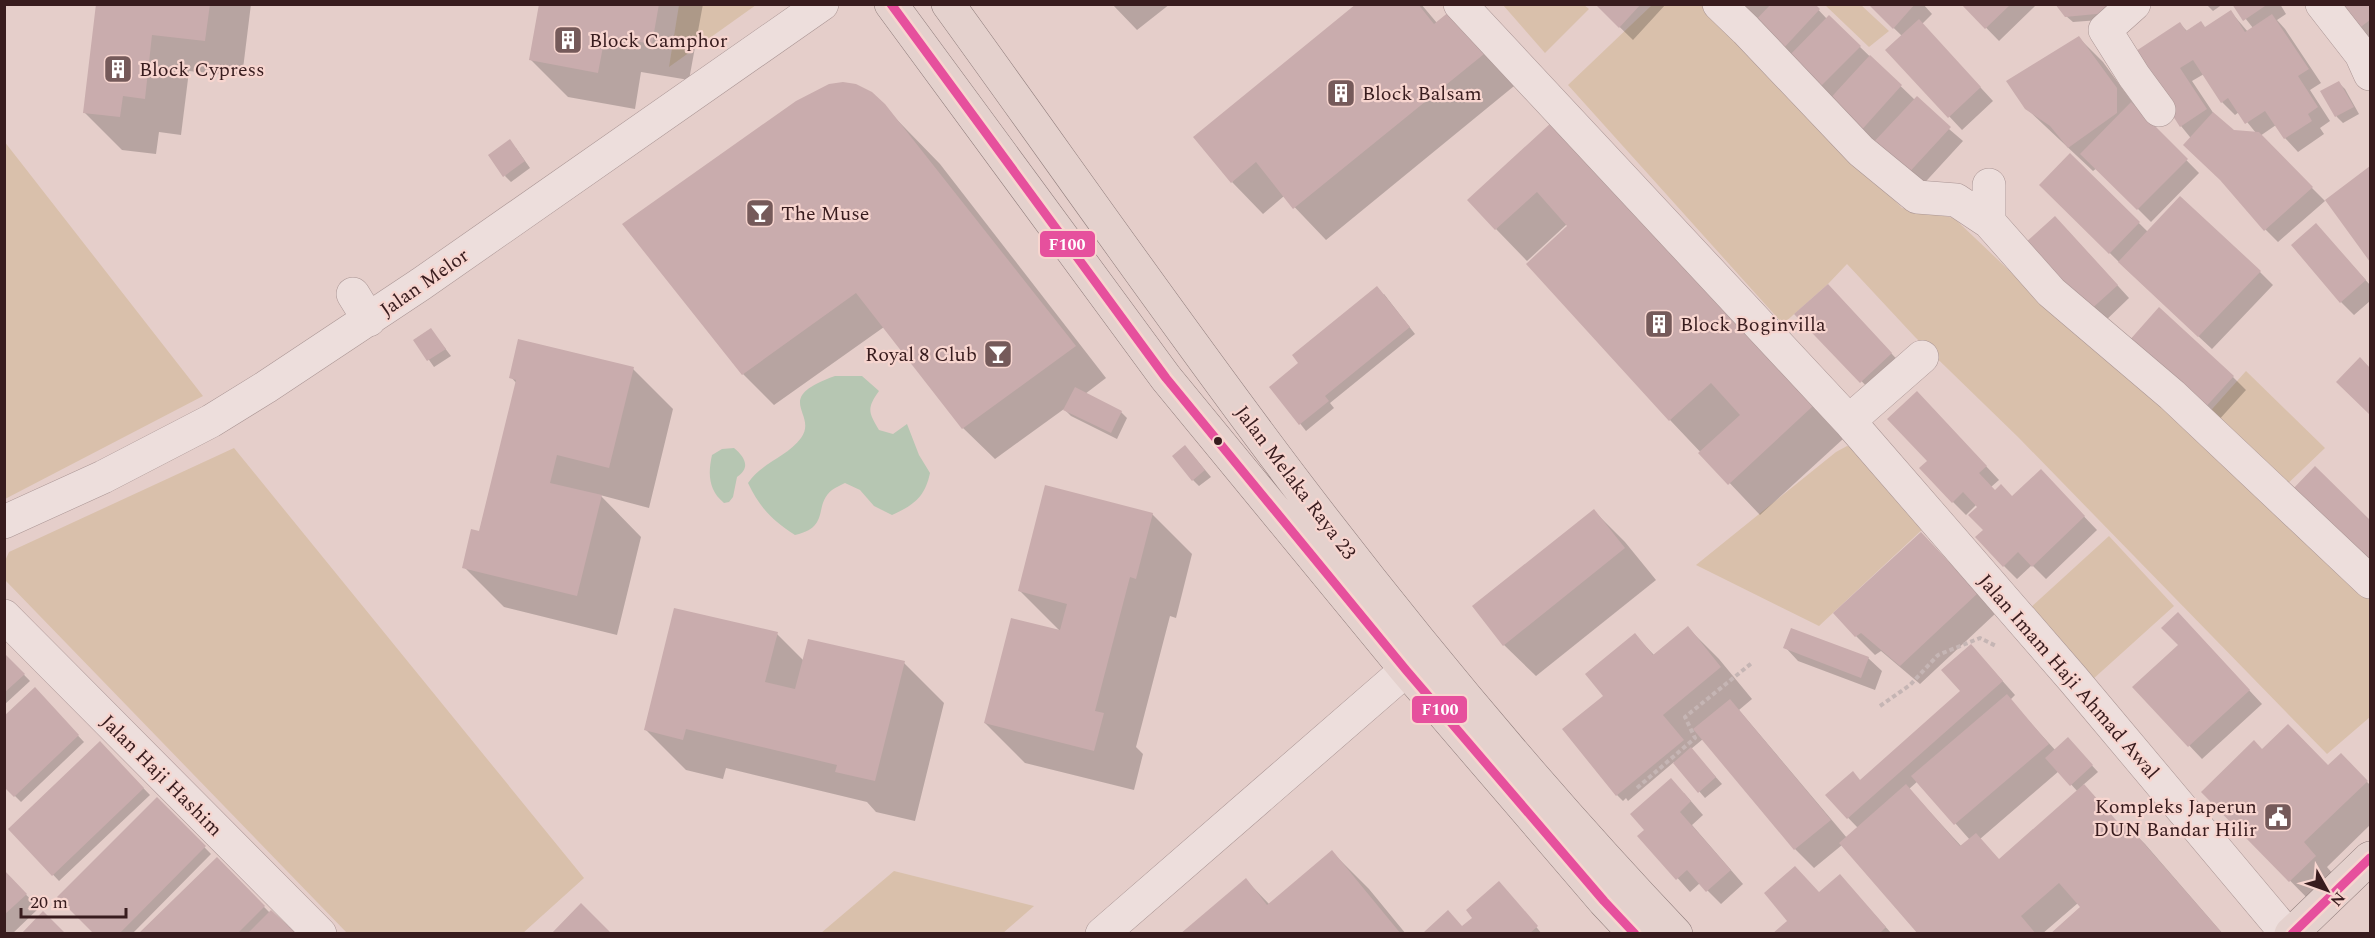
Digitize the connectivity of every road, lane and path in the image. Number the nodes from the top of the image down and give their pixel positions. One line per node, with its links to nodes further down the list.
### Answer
1 (822, 4): 16 (street, Jalan Melor)
2 (891, 4): 14 (main road, Jalan Melaka Raya 23)
3 (948, 4): 12 (main road, Jalan Melaka Raya 23)
4 (1460, 4): 15 (street, Jalan Imam Haji Ahmad Awal)
5 (1719, 4): 11 (street)
6 (2134, 4): 9 (street)
7 (2322, 4): 8 (street)
8 (2367, 59)
9 (2159, 110)
10 (1989, 185): 11 (street)
11 (1989, 222): 17 (street)
12 (1199, 354): 14 (main road); 28 (main road, Jalan Melaka Raya 23)
13 (1922, 357): 15 (street)
14 (1166, 378): 21 (main road, Jalan Melaka Raya 23)
15 (1849, 421): 29 (street, Jalan Imam Haji Ahmad Awal)
16 (4, 522)
17 (2370, 582)
18 (4, 616): 25 (street, Jalan Haji Hashim)
19 (2001, 648): 22 (path)
20 (1753, 662): 23 (path)
21 (1406, 670): 26 (street); 27 (main road, Jalan Melaka Raya 23)
22 (1880, 706)
23 (1637, 788)
24 (2370, 858): 29 (main road)
25 (320, 933)
26 (1102, 933)
27 (1635, 933)
28 (1676, 933)
29 (2289, 933)

